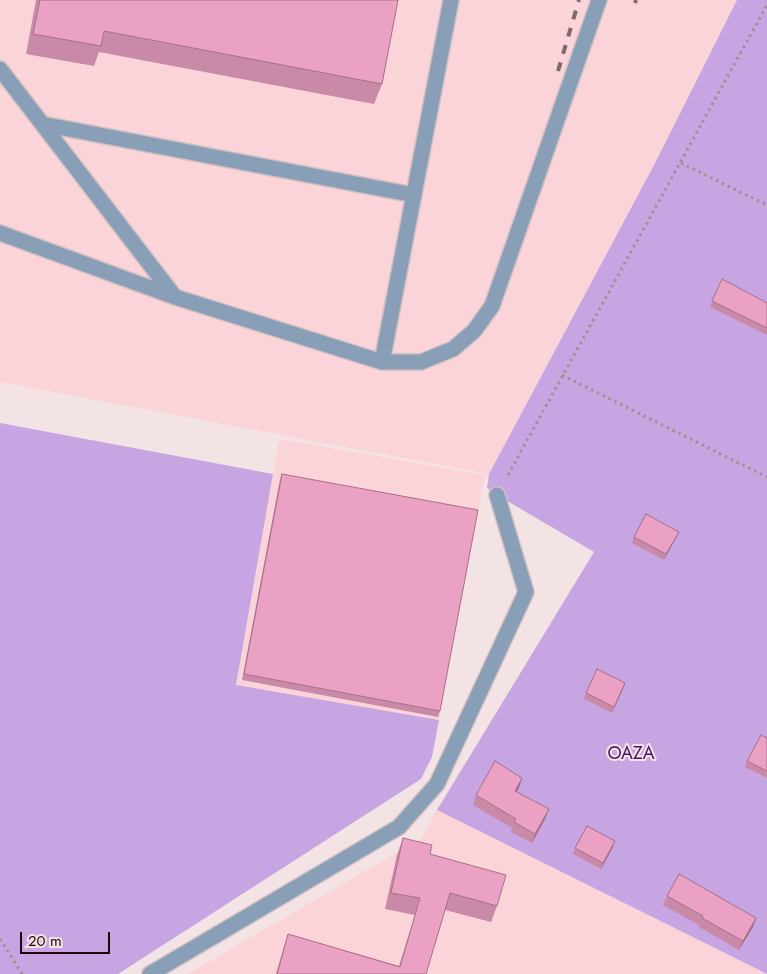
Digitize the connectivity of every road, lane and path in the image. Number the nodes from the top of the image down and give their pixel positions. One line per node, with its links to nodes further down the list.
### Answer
1 (451, 0): 7 (lane)
2 (599, 0): 11 (lane)
3 (767, 5): 6 (path)
4 (0, 70): 5 (lane)
5 (42, 124): 7 (lane); 10 (lane)
6 (681, 163): 8 (path); 12 (path)
7 (414, 195): 11 (lane)
8 (767, 205)
9 (0, 233): 10 (lane)
10 (175, 297): 11 (lane)
11 (382, 362)
12 (562, 375): 13 (path); 14 (path)
13 (767, 477)
14 (497, 495): 17 (lane)
15 (0, 939): 16 (path)
16 (22, 974)
17 (150, 974)

